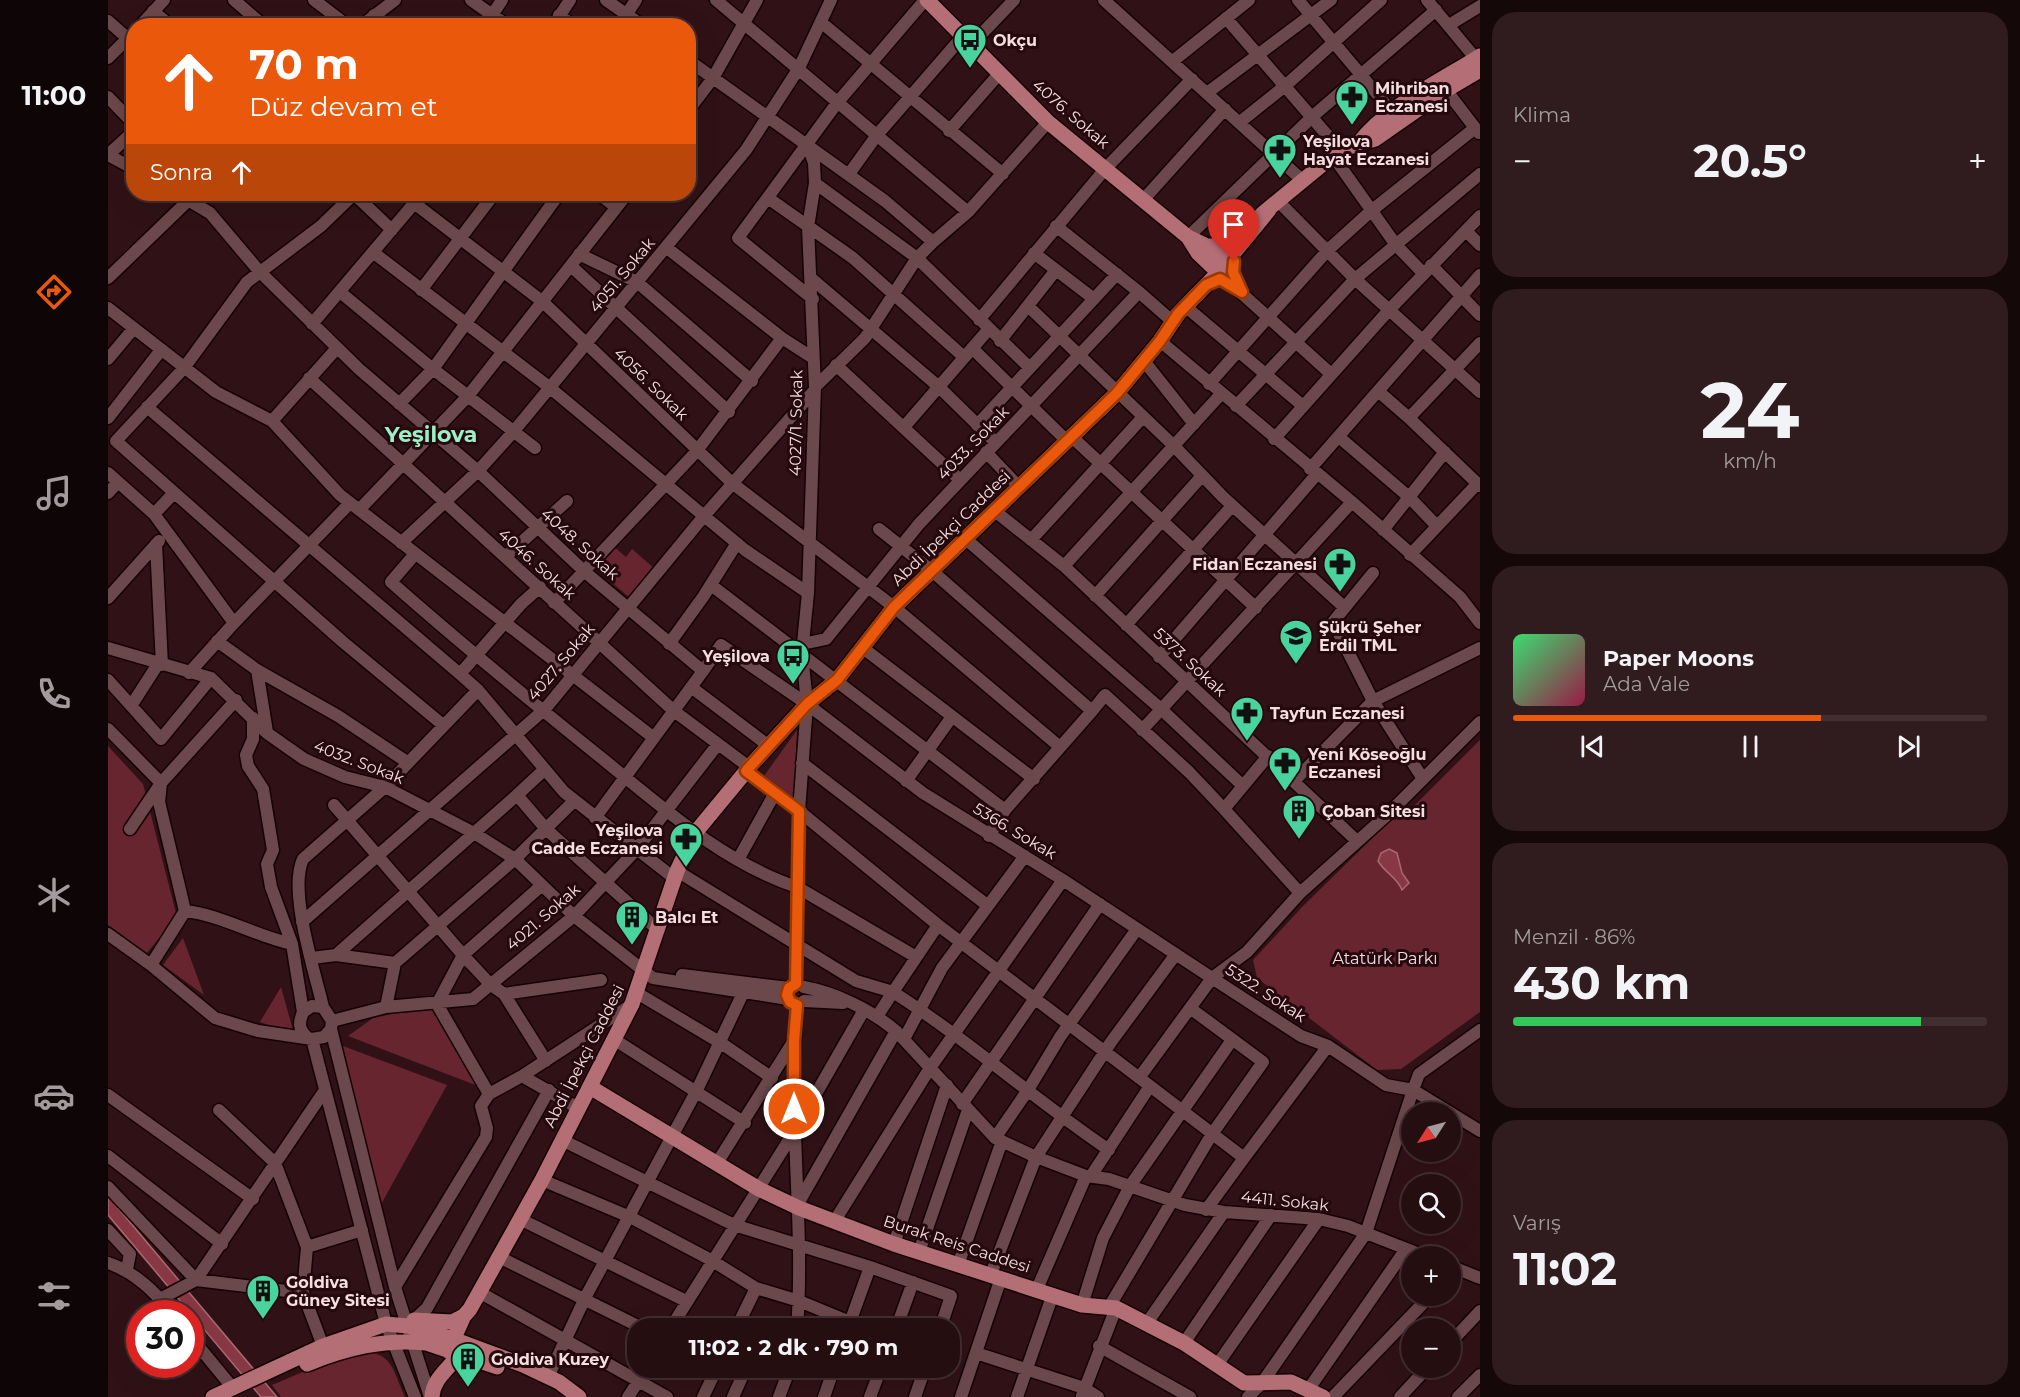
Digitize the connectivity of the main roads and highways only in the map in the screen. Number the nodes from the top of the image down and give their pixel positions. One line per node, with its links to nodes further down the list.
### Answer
1 (926, 0): 5 (main road, 4076. Sokak)
2 (1479, 62): 3 (main road, Abdi İpekçi Caddesi); 3 (main road, Abdi İpekçi Caddesi)
3 (1359, 143): 4 (main road, Abdi İpekçi Caddesi)
4 (1238, 241): 5 (main road, Abdi İpekçi Caddesi); 5 (main road)
5 (1212, 264): 6 (main road, Abdi İpekçi Caddesi)
6 (590, 1087): 7 (main road, Abdi İpekçi Caddesi); 12 (main road, Burak Reis Caddesi)
7 (467, 1313): 8 (main road); 9 (main road, Abdi İpekçi Caddesi)
8 (411, 1323): 9 (main road); 10 (main road)
9 (457, 1347): 10 (main road); 14 (main road); 15 (main road); 16 (main road)
10 (268, 1375): 11 (main road)
11 (237, 1389): 13 (main road)
12 (1320, 1395)
13 (213, 1397)
14 (431, 1397)
15 (565, 1397)
16 (579, 1397)

